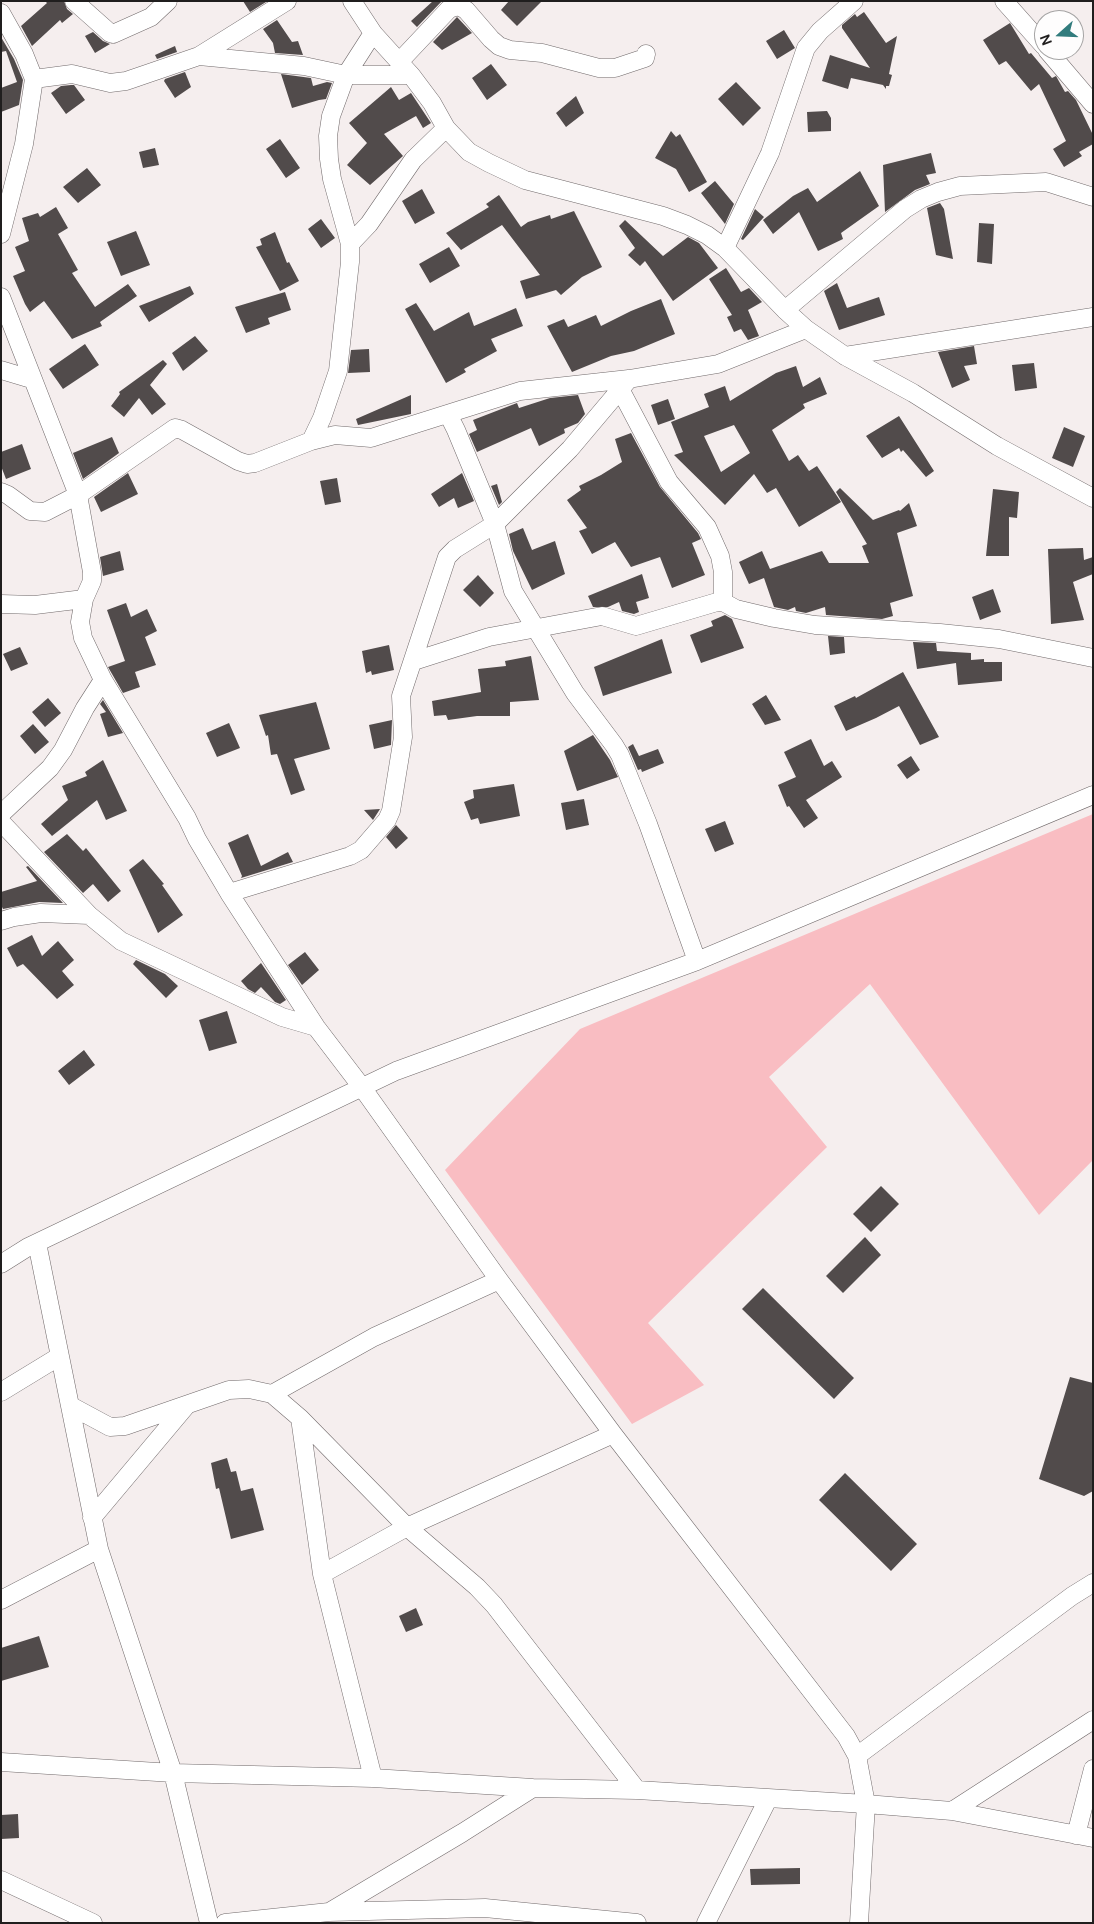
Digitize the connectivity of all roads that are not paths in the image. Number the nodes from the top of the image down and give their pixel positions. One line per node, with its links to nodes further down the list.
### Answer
1 (74, 1): 2 (street)
2 (168, 1)
3 (287, 1): 12 (street)
4 (352, 1): 9 (street)
5 (854, 1): 23 (street)
6 (1004, 1): 10 (street)
7 (2, 10): 8 (street)
8 (6, 32): 16 (street)
9 (373, 33): 14 (street); 15 (street)
10 (1034, 35)
11 (646, 54): 14 (street)
12 (198, 56): 15 (street); 16 (street)
13 (1056, 60): 17 (street)
14 (405, 68): 15 (street); 18 (street)
15 (346, 75): 22 (street)
16 (34, 79): 19 (street)
17 (1093, 104)
18 (446, 128): 22 (street); 23 (street)
19 (6, 192): 21 (street)
20 (1093, 197): 25 (street)
21 (1, 234)
22 (350, 244): 33 (street)
23 (725, 248): 25 (street)
24 (1, 297): 30 (street)
25 (785, 310): 27 (street)
26 (1093, 317): 28 (street)
27 (806, 329): 28 (street); 31 (street)
28 (845, 356): 36 (street)
29 (1, 370): 30 (street)
30 (31, 379): 35 (street)
31 (624, 384): 32 (street); 37 (street); 39 (street)
32 (448, 414): 33 (street); 37 (street)
33 (311, 441): 35 (street)
34 (1, 492): 35 (street)
35 (78, 495): 38 (street)
36 (1093, 498)
37 (495, 524): 41 (street); 43 (street)
38 (84, 599): 40 (street); 44 (street)
39 (723, 602): 41 (street); 42 (street)
40 (1, 604)
41 (537, 629): 43 (street); 51 (street)
42 (1093, 658)
43 (414, 661): 48 (street)
44 (103, 680): 46 (street); 48 (street)
45 (1093, 794): 51 (street)
46 (1, 814)
47 (1, 822): 49 (street)
48 (228, 894): 52 (street)
49 (89, 915): 50 (street); 52 (street)
50 (1, 921)
51 (697, 961): 53 (street)
52 (316, 1027): 53 (street)
53 (361, 1086): 54 (street); 56 (street)
54 (37, 1243): 55 (street); 57 (street)
55 (1, 1264)
56 (499, 1280): 59 (street); 63 (street)
57 (60, 1356): 58 (street); 60 (street)
58 (1, 1392)
59 (272, 1394): 61 (street); 62 (street)
60 (71, 1406): 61 (street); 64 (street)
61 (186, 1406): 64 (street)
62 (300, 1418): 65 (street); 67 (street)
63 (614, 1434): 65 (street); 71 (street)
64 (92, 1518): 66 (street)
65 (407, 1527): 67 (street); 77 (street)
66 (99, 1549): 69 (street); 74 (street)
67 (322, 1574): 75 (street)
68 (1093, 1583): 71 (street)
69 (1, 1600)
70 (1093, 1720): 80 (street)
71 (857, 1756): 79 (street)
72 (1, 1762): 74 (street)
73 (1093, 1769): 81 (street)
74 (173, 1773): 75 (street); 86 (street)
75 (373, 1778): 76 (street)
76 (533, 1788): 77 (street); 83 (street)
77 (637, 1790): 78 (street)
78 (768, 1799): 79 (street); 89 (street)
79 (866, 1804): 80 (street); 90 (street)
80 (952, 1811): 81 (street)
81 (1084, 1836)
82 (1, 1880): 85 (street)
83 (329, 1912): 84 (street); 87 (street)
84 (483, 1915): 88 (street)
85 (93, 1923)
86 (210, 1923)
87 (225, 1923)
88 (637, 1923)
89 (706, 1923)
90 (859, 1923)

